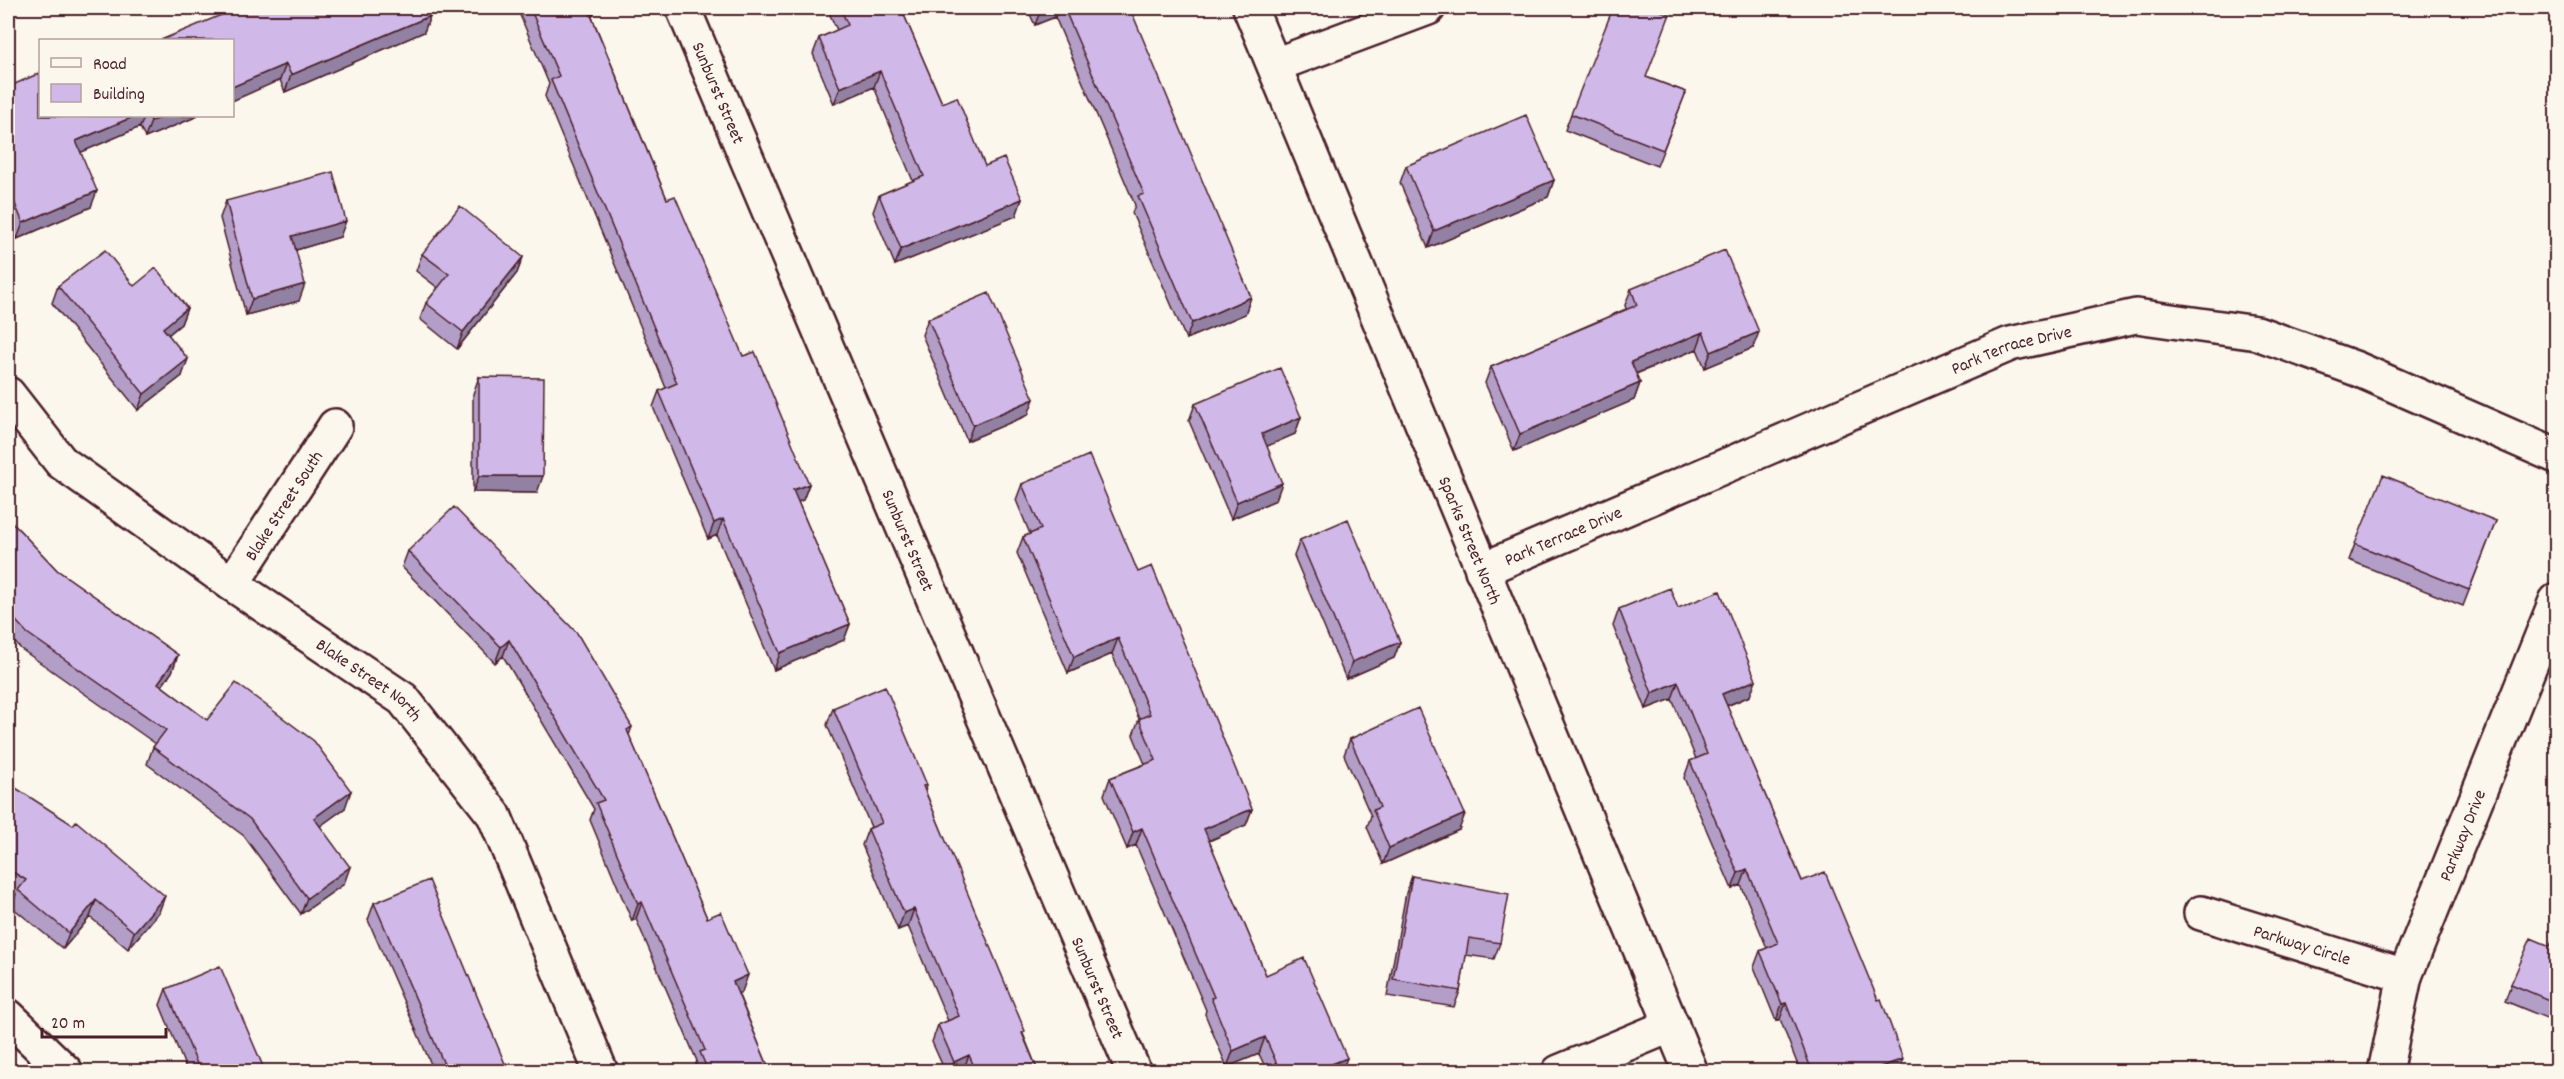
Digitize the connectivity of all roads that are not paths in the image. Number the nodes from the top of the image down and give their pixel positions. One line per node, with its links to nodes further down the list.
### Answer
1 (683, 8): 17 (street, Sunburst Street)
2 (1250, 8): 4 (street, Sparks Street North)
3 (1428, 8): 4 (street)
4 (1275, 65): 8 (street, Sparks Street North)
5 (8, 394): 9 (street, Blake Street North)
6 (335, 426): 9 (street, Blake Street South)
7 (2556, 456): 8 (street, Park Terrace Drive)
8 (1482, 570): 14 (street, Sparks Street North)
9 (232, 584): 16 (street, Blake Street North)
10 (2556, 601): 12 (street, Parkway Drive)
11 (2201, 913): 12 (street, Parkway Circle)
12 (2405, 976): 20 (street, Parkway Drive)
13 (8, 1016): 15 (street)
14 (1672, 1025): 18 (street); 19 (street, Sparks Street North)
15 (66, 1071)
16 (601, 1071)
17 (1134, 1071)
18 (1559, 1071)
19 (1691, 1071)
20 (2385, 1071)

